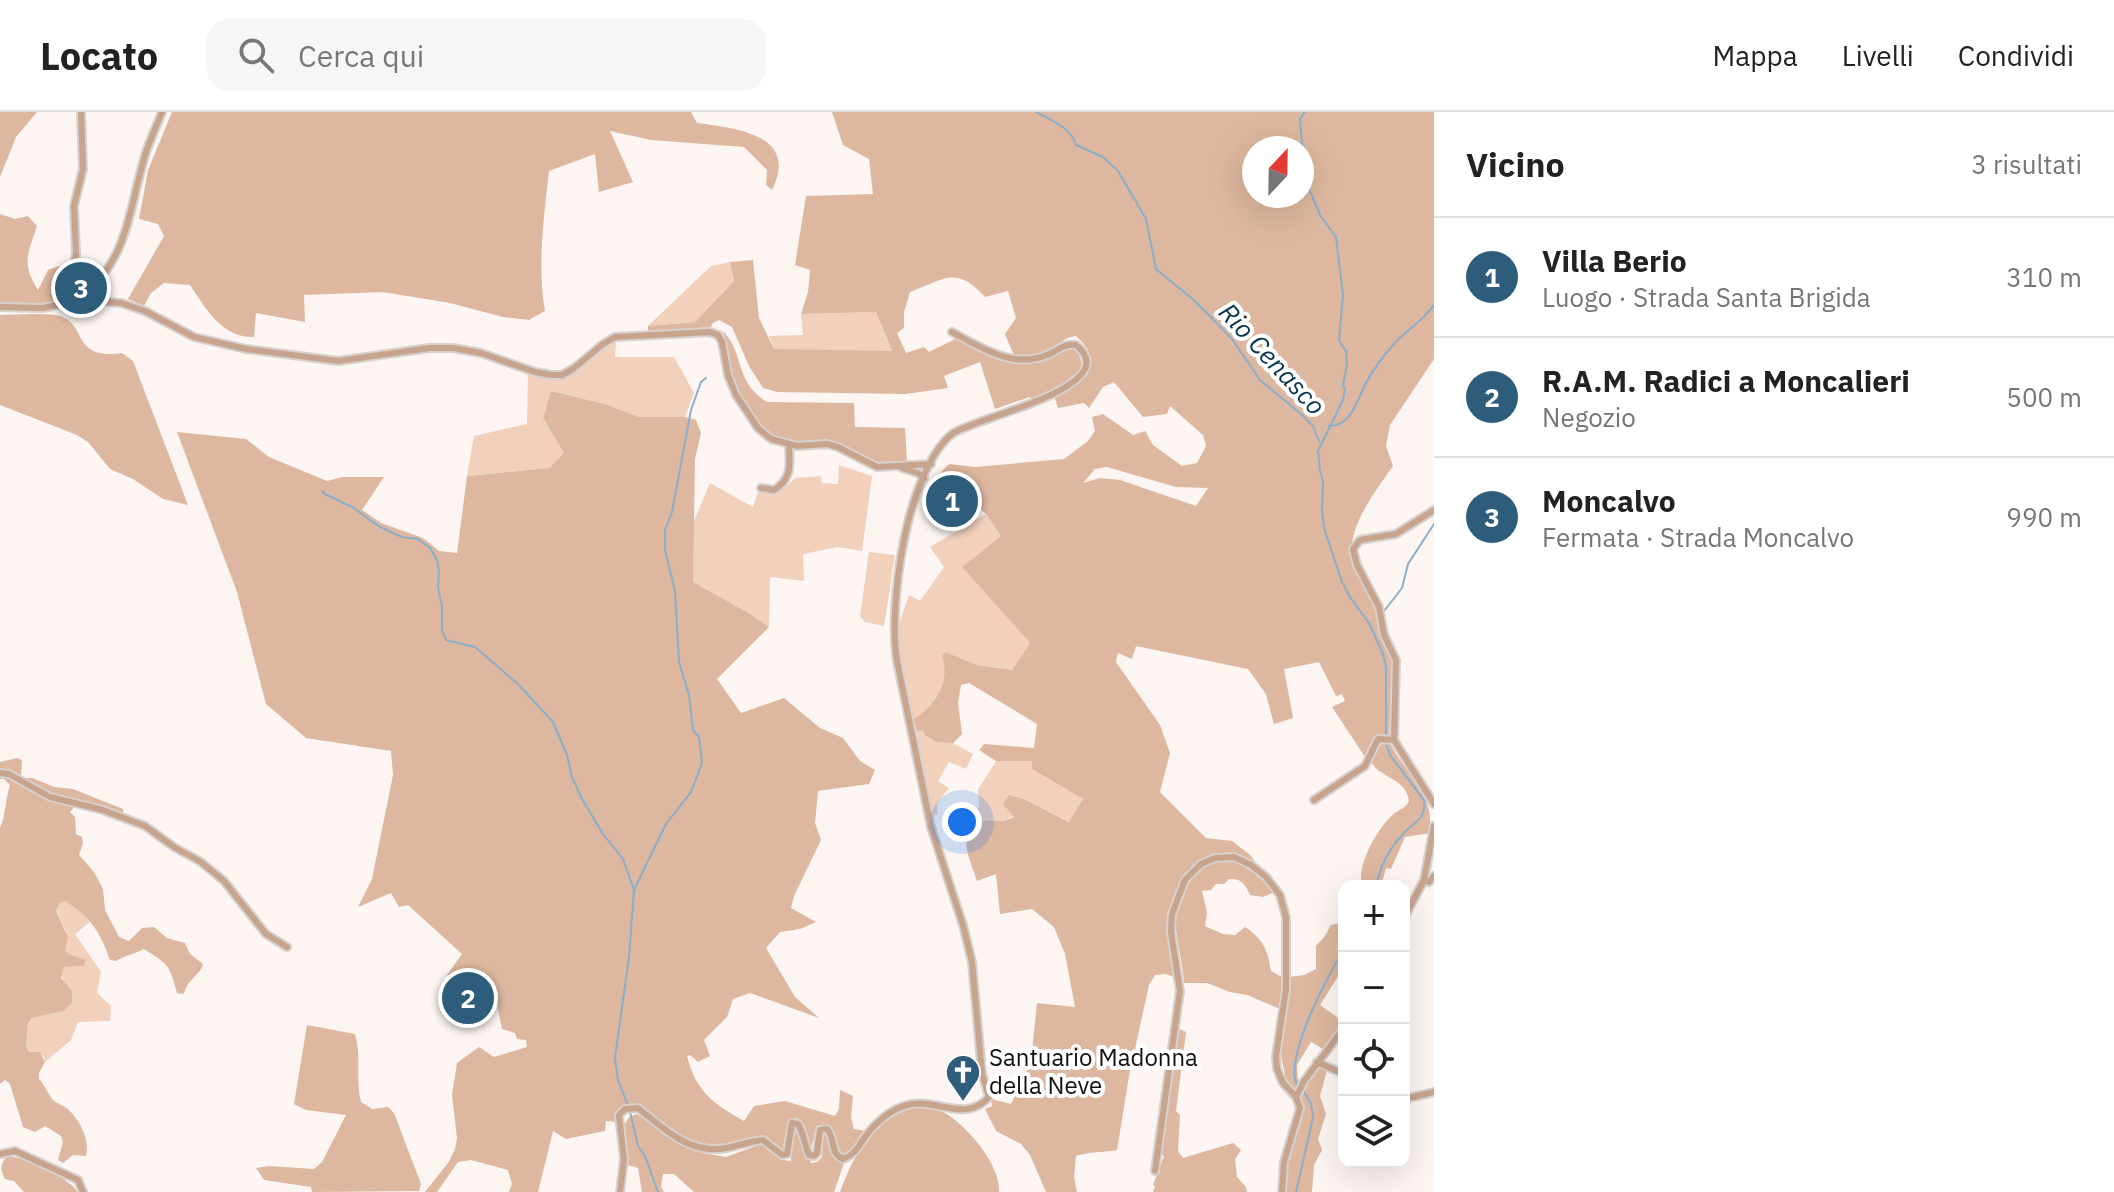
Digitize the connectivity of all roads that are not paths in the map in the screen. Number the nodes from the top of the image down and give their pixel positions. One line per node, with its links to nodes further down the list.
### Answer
1 (81, 112): 4 (street)
2 (162, 112): 3 (street)
3 (80, 300): 4 (street); 7 (street)
4 (68, 303): 5 (street)
5 (0, 307)
6 (952, 332): 8 (street)
7 (789, 445): 9 (street); 11 (street)
8 (931, 464): 9 (street); 10 (street)
9 (894, 465): 10 (street)
10 (924, 478): 30 (street)
11 (761, 488)
12 (1434, 510): 13 (street)
13 (1394, 740): 15 (street); 16 (street)
14 (0, 773): 20 (street)
15 (1314, 800)
16 (1434, 804)
17 (1434, 826): 18 (street)
18 (1429, 879): 19 (street)
19 (1410, 909)
20 (287, 947)
21 (1338, 1036): 22 (street)
22 (1317, 1062): 23 (street); 25 (street)
23 (1338, 1071)
24 (1434, 1092): 26 (street)
25 (1296, 1097): 28 (street); 31 (street)
26 (1410, 1098)
27 (0, 1154): 29 (street)
28 (1155, 1171)
29 (83, 1192)
30 (620, 1192)
31 (1282, 1192)

